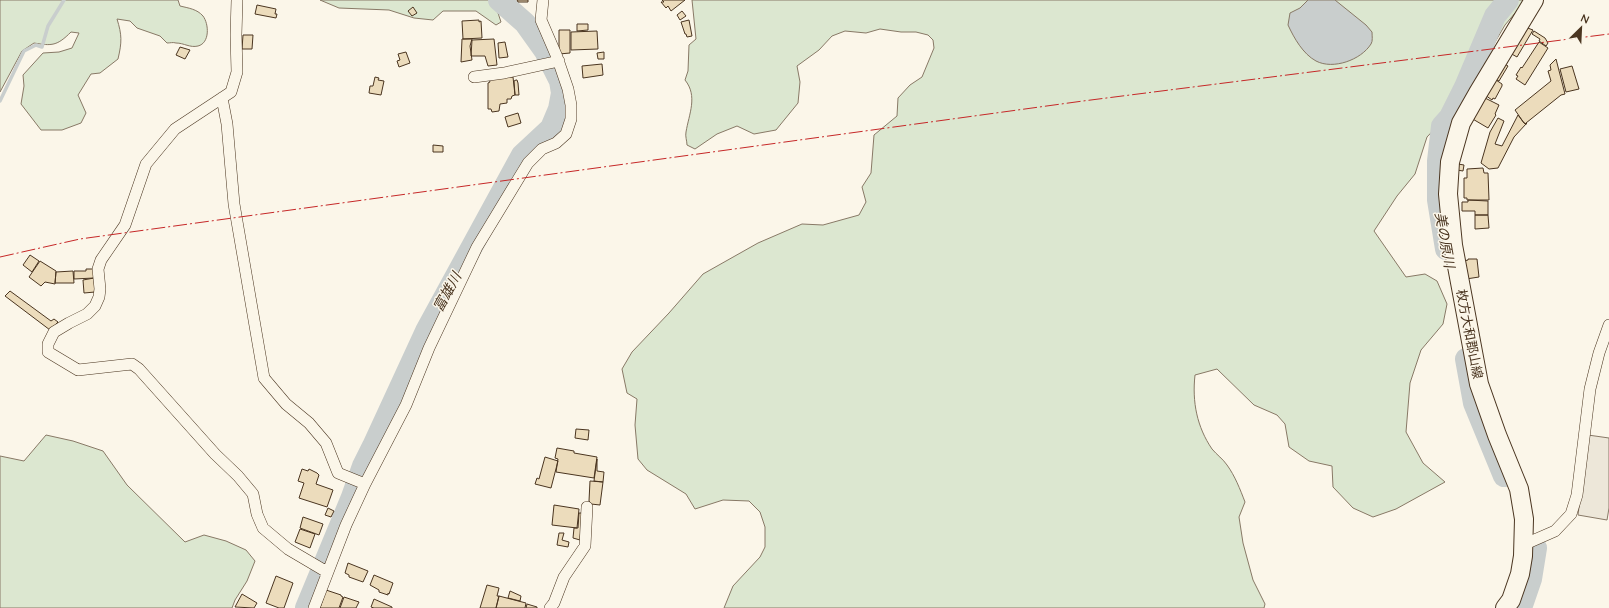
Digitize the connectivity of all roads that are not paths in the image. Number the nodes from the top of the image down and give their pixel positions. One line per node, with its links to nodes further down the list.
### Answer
1 (237, 0): 6 (street)
2 (543, 0): 4 (street)
3 (1534, 0): 10 (main road, 枚方大和郡山線)
4 (559, 61): 5 (street); 8 (street)
5 (474, 77)
6 (222, 98): 8 (street); 11 (street)
7 (1609, 325): 10 (street)
8 (363, 483): 11 (street)
9 (587, 507): 13 (street)
10 (1523, 545): 14 (main road, 枚方大和郡山線)
11 (327, 572): 12 (street)
12 (314, 608)
13 (550, 608)
14 (1505, 608)

